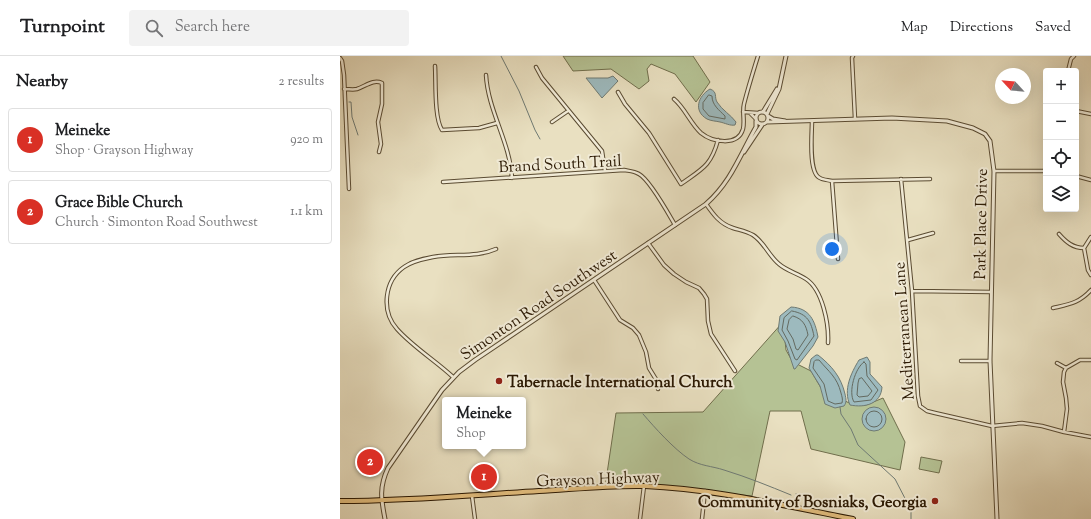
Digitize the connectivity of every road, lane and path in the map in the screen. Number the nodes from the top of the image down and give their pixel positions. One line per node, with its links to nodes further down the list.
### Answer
1 (758, 56): 15 (street)
2 (786, 56): 10 (street)
3 (853, 56): 22 (street)
4 (1074, 56): 8 (street)
5 (340, 58): 11 (street)
6 (435, 66): 28 (street)
7 (536, 67): 14 (street)
8 (1069, 68)
9 (486, 75): 28 (street)
10 (779, 86): 16 (street); 21 (street)
11 (344, 89): 31 (street); 43 (street)
12 (618, 92): 30 (street)
13 (674, 98): 30 (street)
14 (568, 111): 26 (street); 34 (street)
15 (743, 112): 18 (street); 30 (street)
16 (763, 112): 19 (street); 21 (street)
17 (1079, 112): 20 (street)
18 (749, 113): 19 (street); 23 (street)
19 (758, 113): 23 (street)
20 (1091, 114)
21 (768, 115): 24 (street, Park Place Drive); 27 (street)
22 (855, 119): 25 (street, Park Place Drive); 35 (street, Park Place Drive)
23 (756, 120): 29 (street); 32 (street, Simonton Road Southwest)
24 (785, 121): 25 (street, Park Place Drive); 27 (street, Park Place Drive)
25 (812, 121): 41 (street)
26 (552, 122)
27 (767, 122): 29 (street)
28 (497, 123): 37 (street)
29 (762, 125): 32 (street, Simonton Road Southwest)
30 (718, 140)
31 (380, 152)
32 (742, 155): 44 (street, Simonton Road Southwest)
33 (1043, 170): 35 (street)
34 (605, 171): 37 (street, Brand South Trail); 45 (street, Brand South Trail)
35 (994, 171): 58 (street, Park Place Drive)
36 (1079, 177): 40 (street)
37 (512, 178): 42 (street, Brand South Trail)
38 (900, 179): 39 (street); 41 (street); 49 (street, Mediterranean Lane)
39 (930, 179)
40 (1091, 180)
41 (832, 181): 53 (street)
42 (443, 182)
43 (349, 189)
44 (706, 204): 45 (street, Simonton Road Southwest); 60 (street)
45 (675, 225): 50 (street, Simonton Road Southwest)
46 (933, 233): 49 (street)
47 (1059, 234): 51 (street)
48 (1091, 238): 51 (street)
49 (908, 240): 57 (street, Mediterranean Lane)
50 (648, 243): 55 (street, Simonton Road Southwest); 66 (street)
51 (1084, 248): 54 (street)
52 (496, 249): 67 (street)
53 (838, 259)
54 (1091, 275)
55 (594, 280): 67 (street, Simonton Road Southwest); 68 (street)
56 (1091, 290): 59 (street)
57 (912, 291): 58 (street); 69 (street, Mediterranean Lane)
58 (991, 292): 63 (street, Park Place Drive)
59 (1053, 308)
60 (828, 343)
61 (1091, 360): 65 (street)
62 (961, 361): 63 (street)
63 (990, 361): 69 (street, Park Place Drive)
64 (1057, 363): 65 (street)
65 (1066, 368): 70 (street)
66 (734, 371)
67 (453, 377): 75 (street, Simonton Road Southwest)
68 (658, 389)
69 (992, 426): 70 (street); 82 (street, Park Place Drive)
70 (1064, 432): 71 (street)
71 (1091, 437)
72 (644, 486): 73 (main road, Grayson Highway); 74 (main road, Grayson Highway); 79 (street)
73 (705, 491): 80 (street); 81 (main road, Grayson Highway)
74 (472, 496): 75 (main road, Grayson Highway); 78 (street)
75 (381, 500): 76 (main road, Grayson Highway); 77 (street, Simonton Road Southwest)
76 (340, 501)
77 (385, 519)
78 (475, 519)
79 (640, 519)
80 (702, 519)
81 (853, 519)
82 (997, 519)

